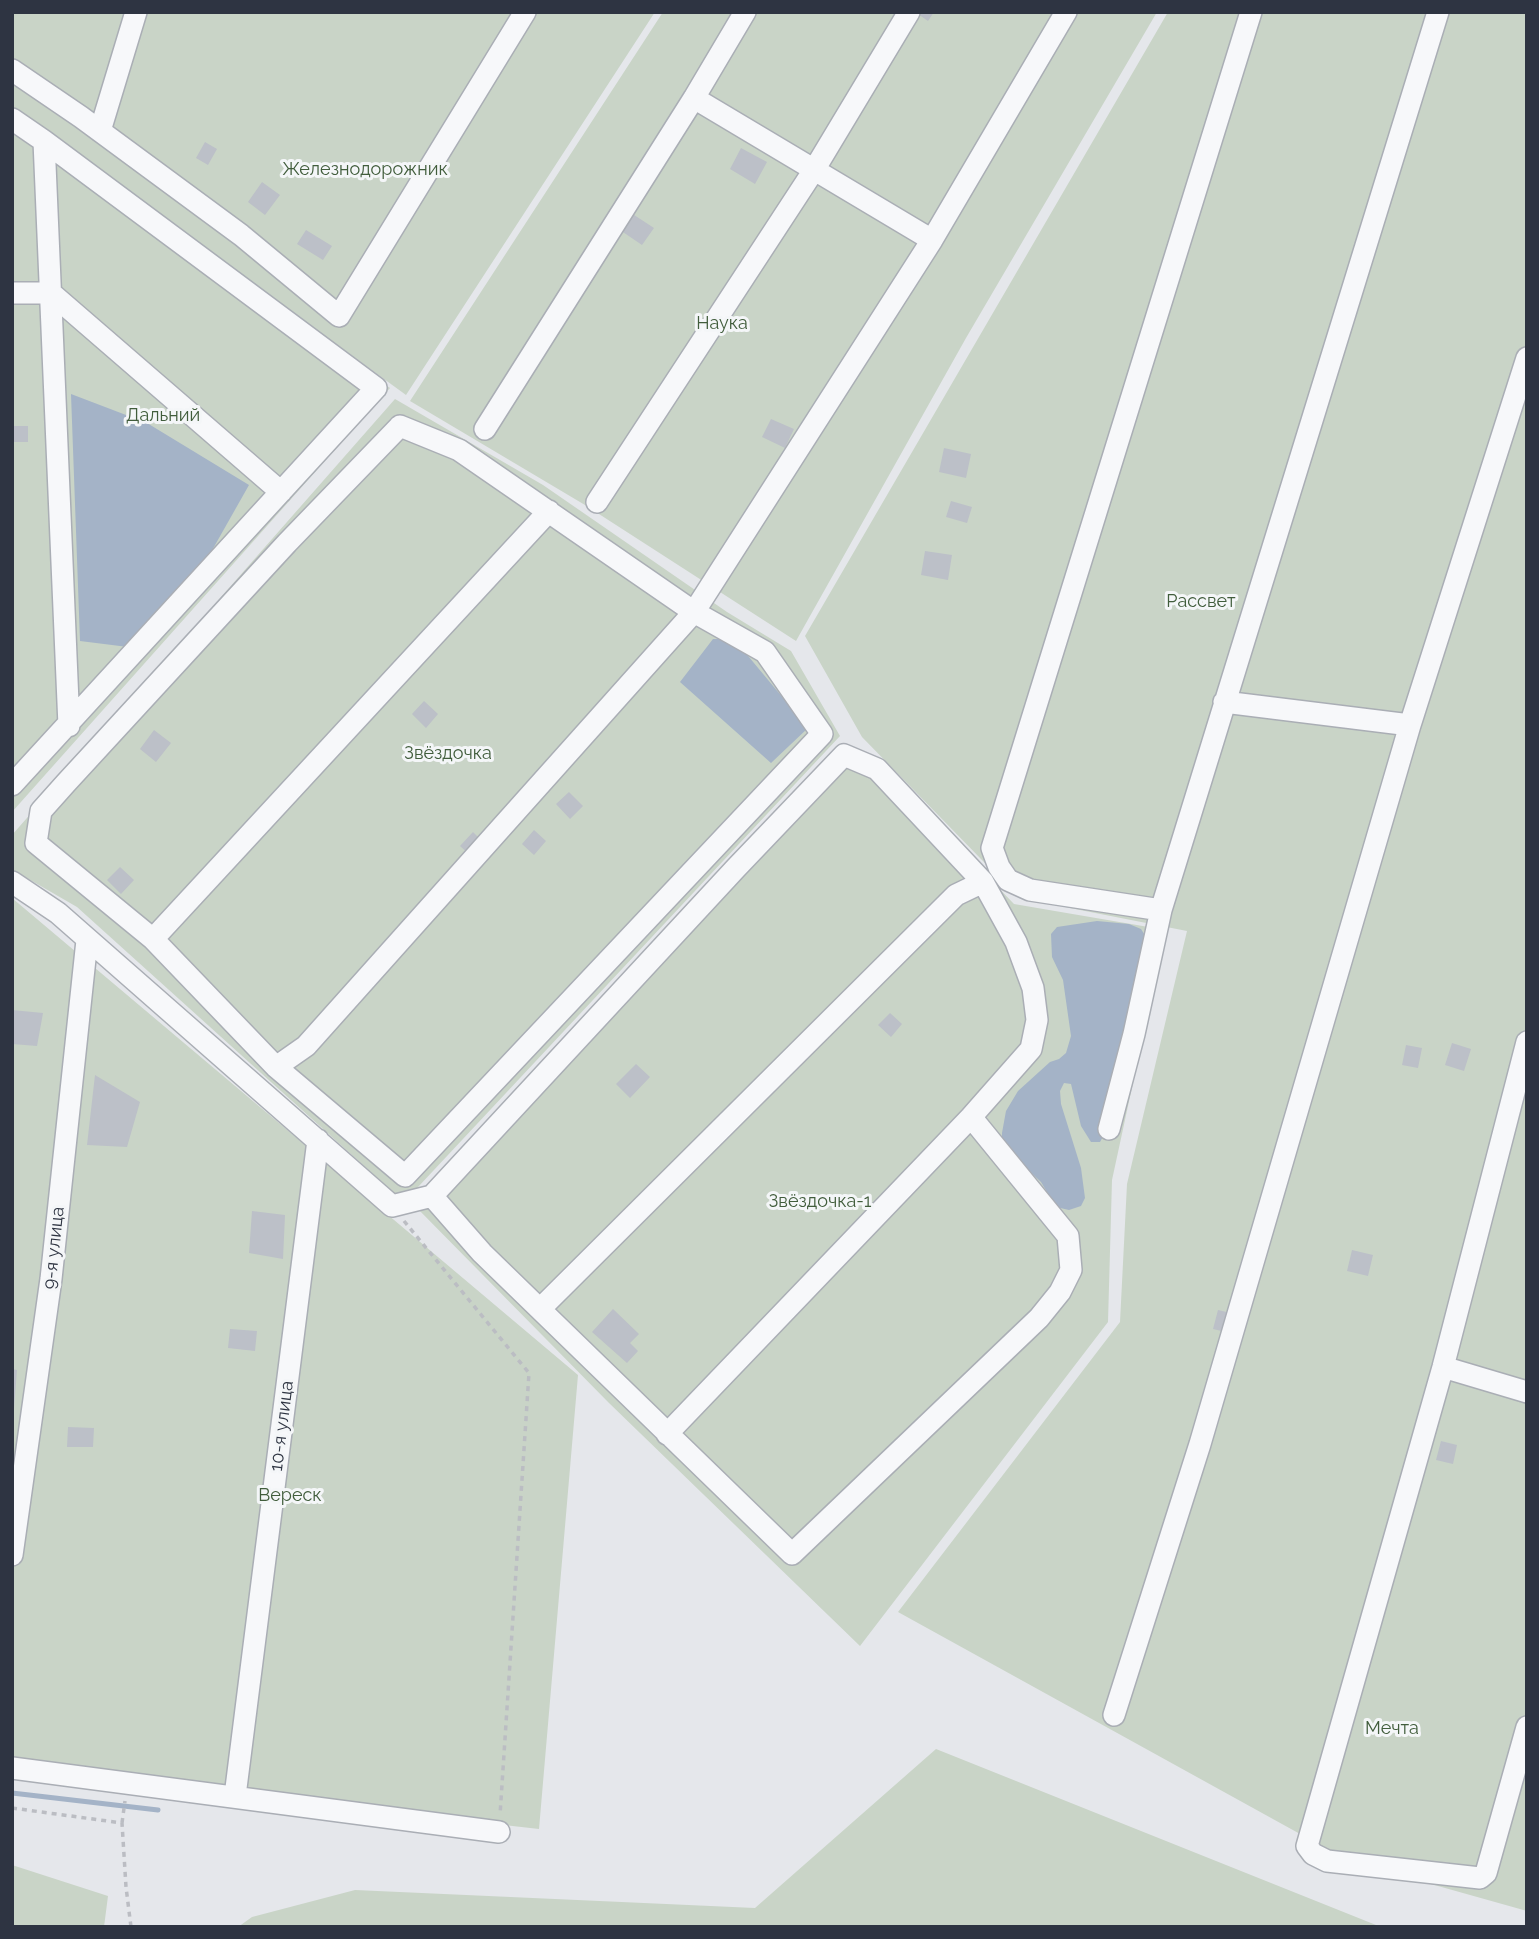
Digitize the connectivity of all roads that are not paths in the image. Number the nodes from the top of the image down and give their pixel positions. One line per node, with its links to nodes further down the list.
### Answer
1 (136, 12): 11 (street)
2 (524, 12): 11 (street)
3 (745, 12): 9 (street)
4 (909, 12): 13 (street)
5 (1066, 12): 14 (street)
6 (1251, 12): 29 (street)
7 (1438, 12): 23 (street)
8 (12, 70): 11 (street)
9 (694, 98): 13 (street); 18 (street)
10 (12, 119): 12 (street)
11 (100, 131)
12 (44, 141): 16 (street); 19 (street)
13 (814, 170): 14 (street); 20 (street)
14 (932, 240): 22 (street)
15 (12, 293): 16 (street)
16 (51, 293): 19 (street); 25 (street)
17 (1527, 358): 24 (street)
18 (485, 429)
19 (281, 492): 25 (street)
20 (597, 502)
21 (549, 511): 22 (street); 30 (street); 30 (street)
22 (694, 612): 33 (street); 33 (street)
23 (1224, 702): 24 (street); 29 (street)
24 (1410, 724): 43 (street)
25 (69, 726): 26 (street)
26 (12, 785)
27 (12, 882): 31 (street)
28 (983, 883): 34 (street); 37 (street); 38 (street)
29 (1161, 910): 35 (street)
30 (153, 939): 33 (street)
31 (87, 940): 36 (street); 42 (street, 9-я улица)
32 (1527, 1042): 39 (street)
33 (276, 1067)
34 (971, 1116): 41 (street); 41 (street)
35 (1110, 1129)
36 (318, 1140): 37 (street); 46 (street, 10-я улица)
37 (432, 1196): 38 (street)
38 (540, 1309): 41 (street)
39 (1443, 1367): 40 (street); 44 (street)
40 (1527, 1391)
41 (667, 1434)
42 (12, 1555)
43 (1114, 1716)
44 (1527, 1727)
45 (12, 1768): 46 (street)
46 (235, 1796): 47 (street)
47 (499, 1832)

